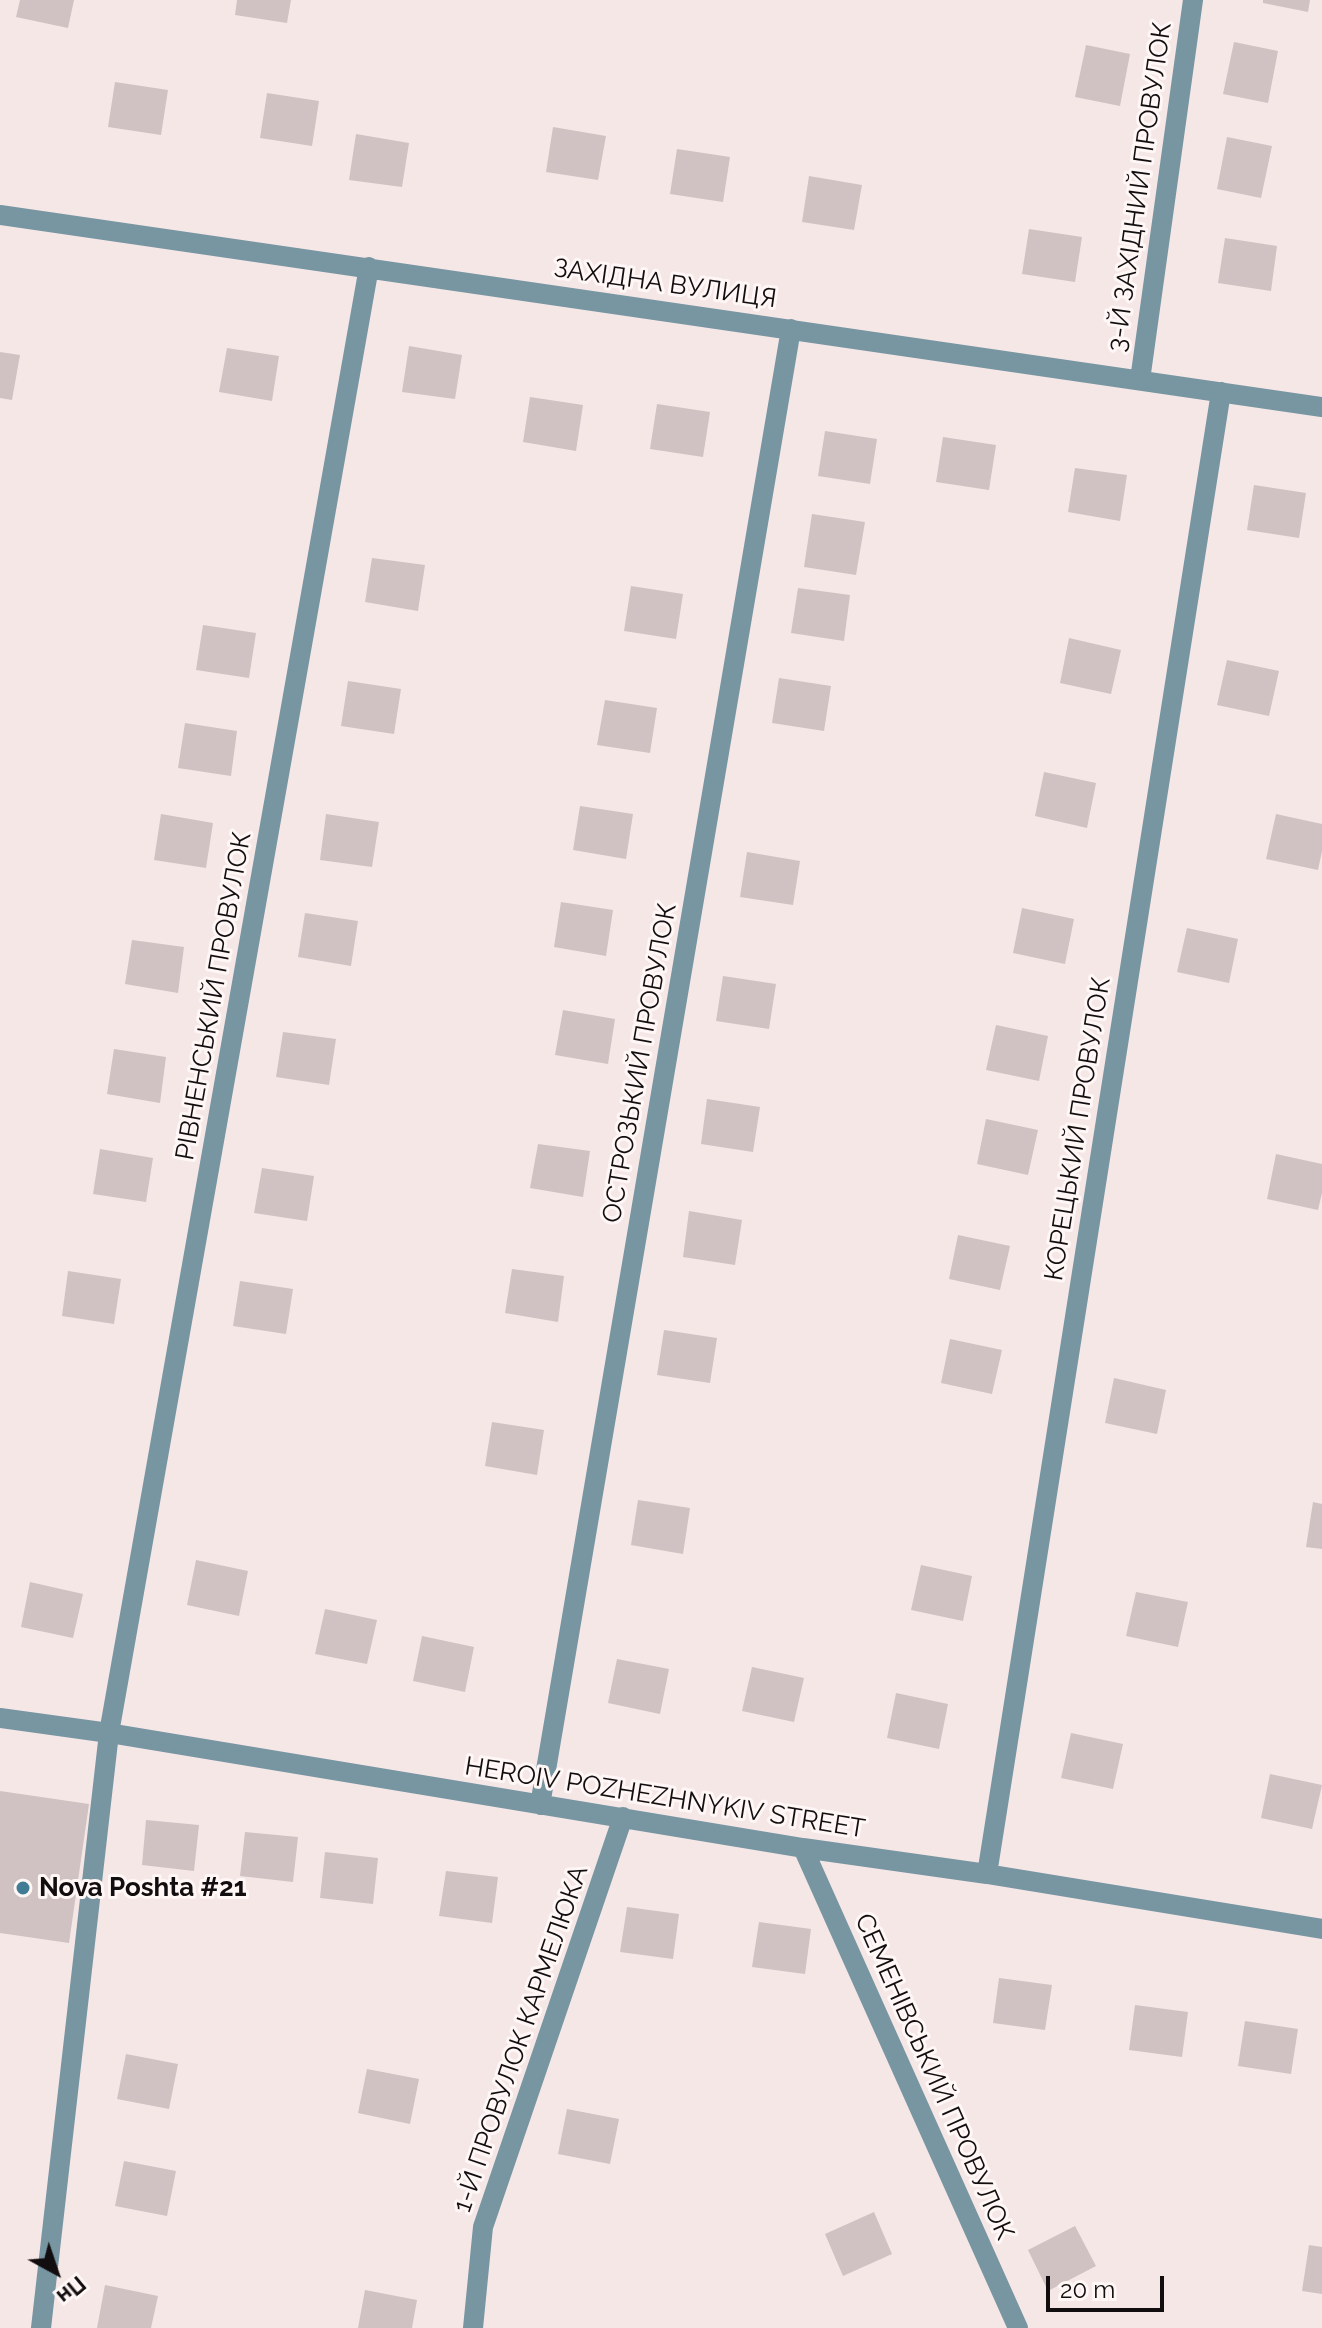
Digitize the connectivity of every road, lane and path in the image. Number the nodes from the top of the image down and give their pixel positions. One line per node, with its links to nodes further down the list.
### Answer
1 (1193, 0): 5 (street, 3-Й ЗАХІДНИЙ ПРОВУЛОК)
2 (0, 215): 3 (street, ЗАХІДНА ВУЛИЦЯ)
3 (369, 267): 4 (street, ЗАХІДНА ВУЛИЦЯ); 9 (street, РІВНЕНСЬКИЙ ПРОВУЛОК)
4 (791, 329): 5 (street, ЗАХІДНА ВУЛИЦЯ); 10 (street, ОСТРОЗЬКИЙ ПРОВУЛОК)
5 (1140, 380): 6 (street, ЗАХІДНА ВУЛИЦЯ)
6 (1221, 392): 7 (street, ЗАХІДНА ВУЛИЦЯ); 13 (street, КОРЕЦЬКИЙ ПРОВУЛОК)
7 (1322, 407)
8 (0, 1718): 9 (street, HEROIV POZHEZHNYKIV STREET)
9 (109, 1733): 10 (street, HEROIV POZHEZHNYKIV STREET); 15 (street, РІВНЕНСЬКИЙ ПРОВУЛОК)
10 (540, 1805): 11 (street, HEROIV POZHEZHNYKIV STREET)
11 (623, 1817): 12 (street, HEROIV POZHEZHNYKIV STREET); 16 (street, 1-Й ПРОВУЛОК КАРМЕЛЮКА)
12 (803, 1848): 13 (street, HEROIV POZHEZHNYKIV STREET); 17 (street, СЕМЕНІВСЬКИЙ ПРОВУЛОК)
13 (987, 1874): 14 (street, HEROIV POZHEZHNYKIV STREET)
14 (1322, 1929)
15 (41, 2328)
16 (473, 2328)
17 (1018, 2328)

